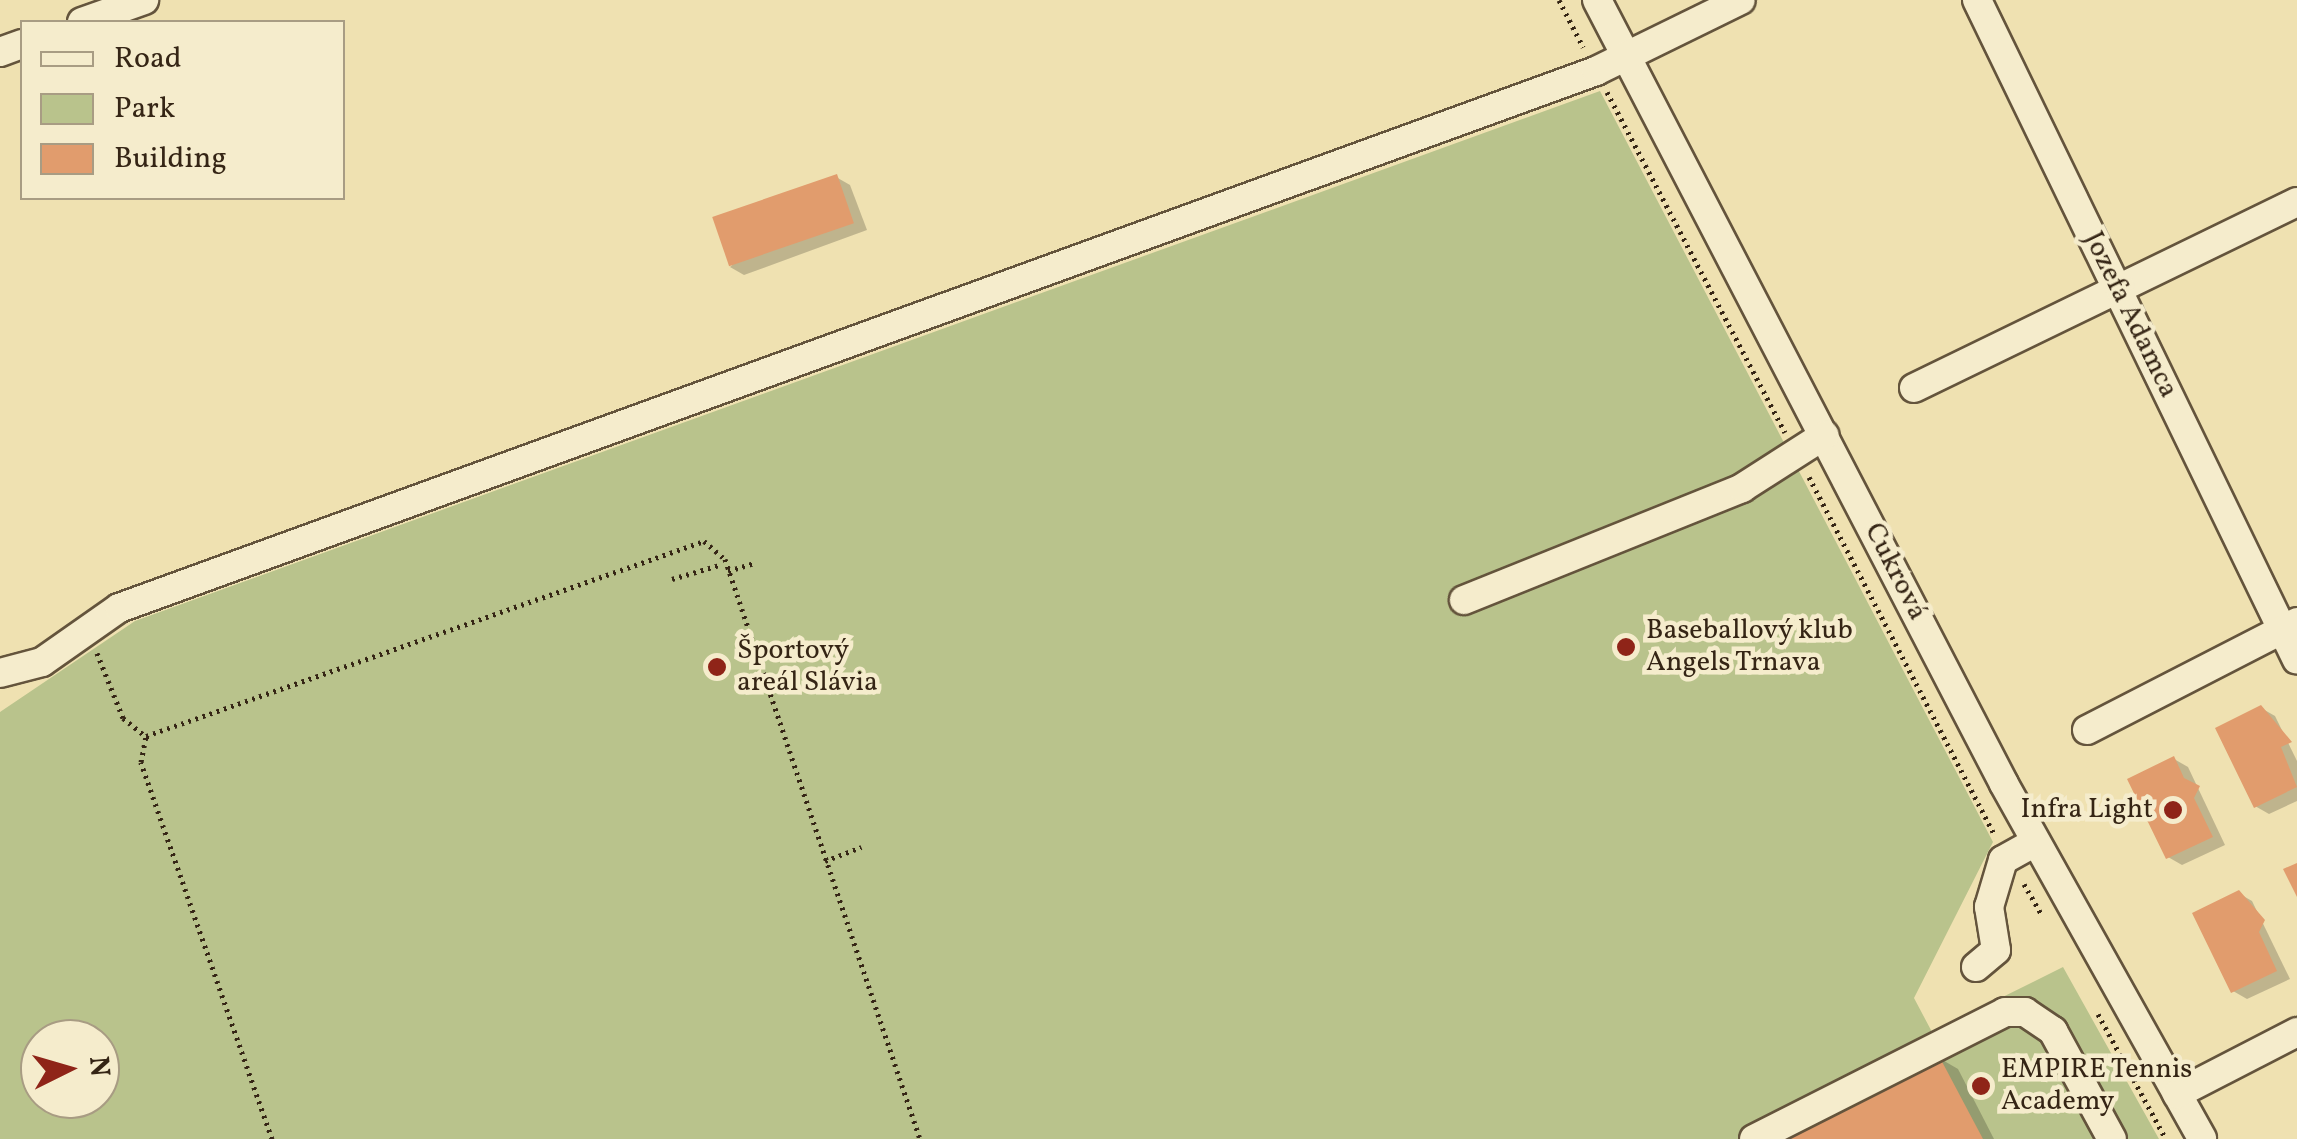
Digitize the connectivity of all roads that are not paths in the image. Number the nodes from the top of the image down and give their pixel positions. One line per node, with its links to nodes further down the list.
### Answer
1 (144, 0): 5 (street)
2 (1597, 0): 6 (street, Cukrová)
3 (1741, 0): 6 (street)
4 (1977, 0): 8 (street, Jozefa Adamca)
5 (88, 20)
6 (1626, 56): 10 (street, Cukrová); 14 (street)
7 (2297, 202): 8 (street)
8 (2118, 290): 9 (street); 12 (street, Jozefa Adamca)
9 (1914, 388)
10 (1825, 435): 11 (street); 16 (street, Cukrová)
11 (1464, 600)
12 (2290, 626): 13 (street, Jozefa Adamca); 15 (street)
13 (2297, 660)
14 (0, 673)
15 (2088, 730)
16 (2035, 842): 17 (street); 19 (street, Cukrová)
17 (1976, 966)
18 (2297, 1032): 19 (street)
19 (2177, 1094): 22 (street, Cukrová)
20 (1754, 1139): 21 (street)
21 (2112, 1139)
22 (2202, 1139)

